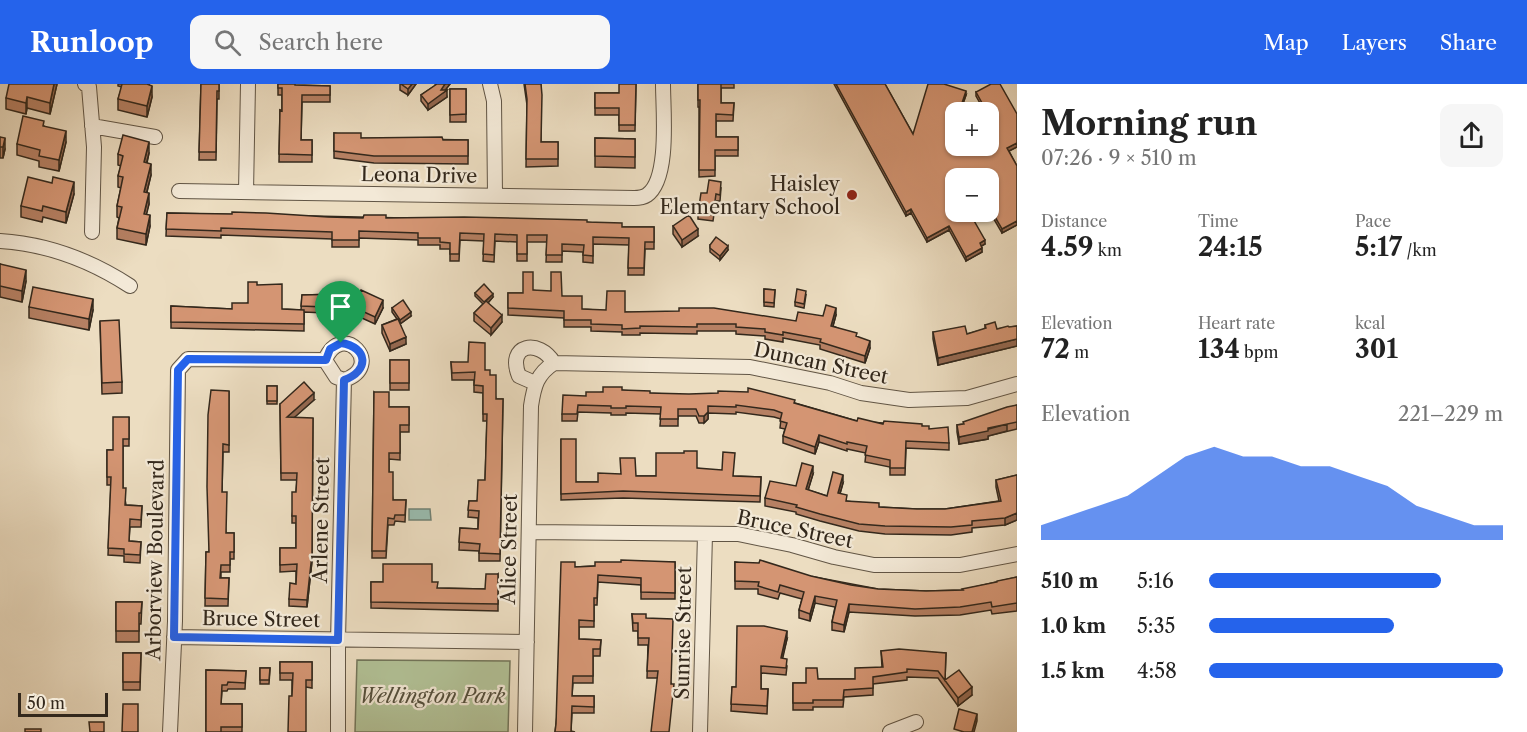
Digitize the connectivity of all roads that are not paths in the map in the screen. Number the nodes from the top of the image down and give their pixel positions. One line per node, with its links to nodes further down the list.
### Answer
1 (85, 84): 5 (street)
2 (248, 84): 8 (street)
3 (490, 84): 9 (street)
4 (663, 84): 9 (street, Leona Drive)
5 (92, 126): 6 (street); 10 (street)
6 (155, 137)
7 (179, 191): 8 (street, Leona Drive)
8 (246, 192): 9 (street, Leona Drive)
9 (495, 195)
10 (92, 232)
11 (0, 241): 12 (street)
12 (130, 286)
13 (326, 360): 15 (street); 15 (street); 21 (street, Arborview Boulevard)
14 (549, 366): 16 (street, Alice Street); 16 (street); 17 (street, Duncan Street)
15 (344, 380): 22 (street, Arlene Street)
16 (535, 383): 18 (street, Alice Street)
17 (1017, 384)
18 (529, 532): 19 (street, Bruce Street); 23 (street, Alice Street)
19 (705, 534): 20 (street, Bruce Street); 28 (street, Sunrise Street)
20 (1017, 554)
21 (174, 637): 22 (street, Bruce Street); 25 (street, Arborview Boulevard)
22 (338, 640): 23 (street, Bruce Street); 26 (street, Arlene Street)
23 (527, 642): 27 (street, Alice Street)
24 (916, 722): 29 (street)
25 (170, 732)
26 (338, 732)
27 (525, 732)
28 (700, 732)
29 (890, 732)

